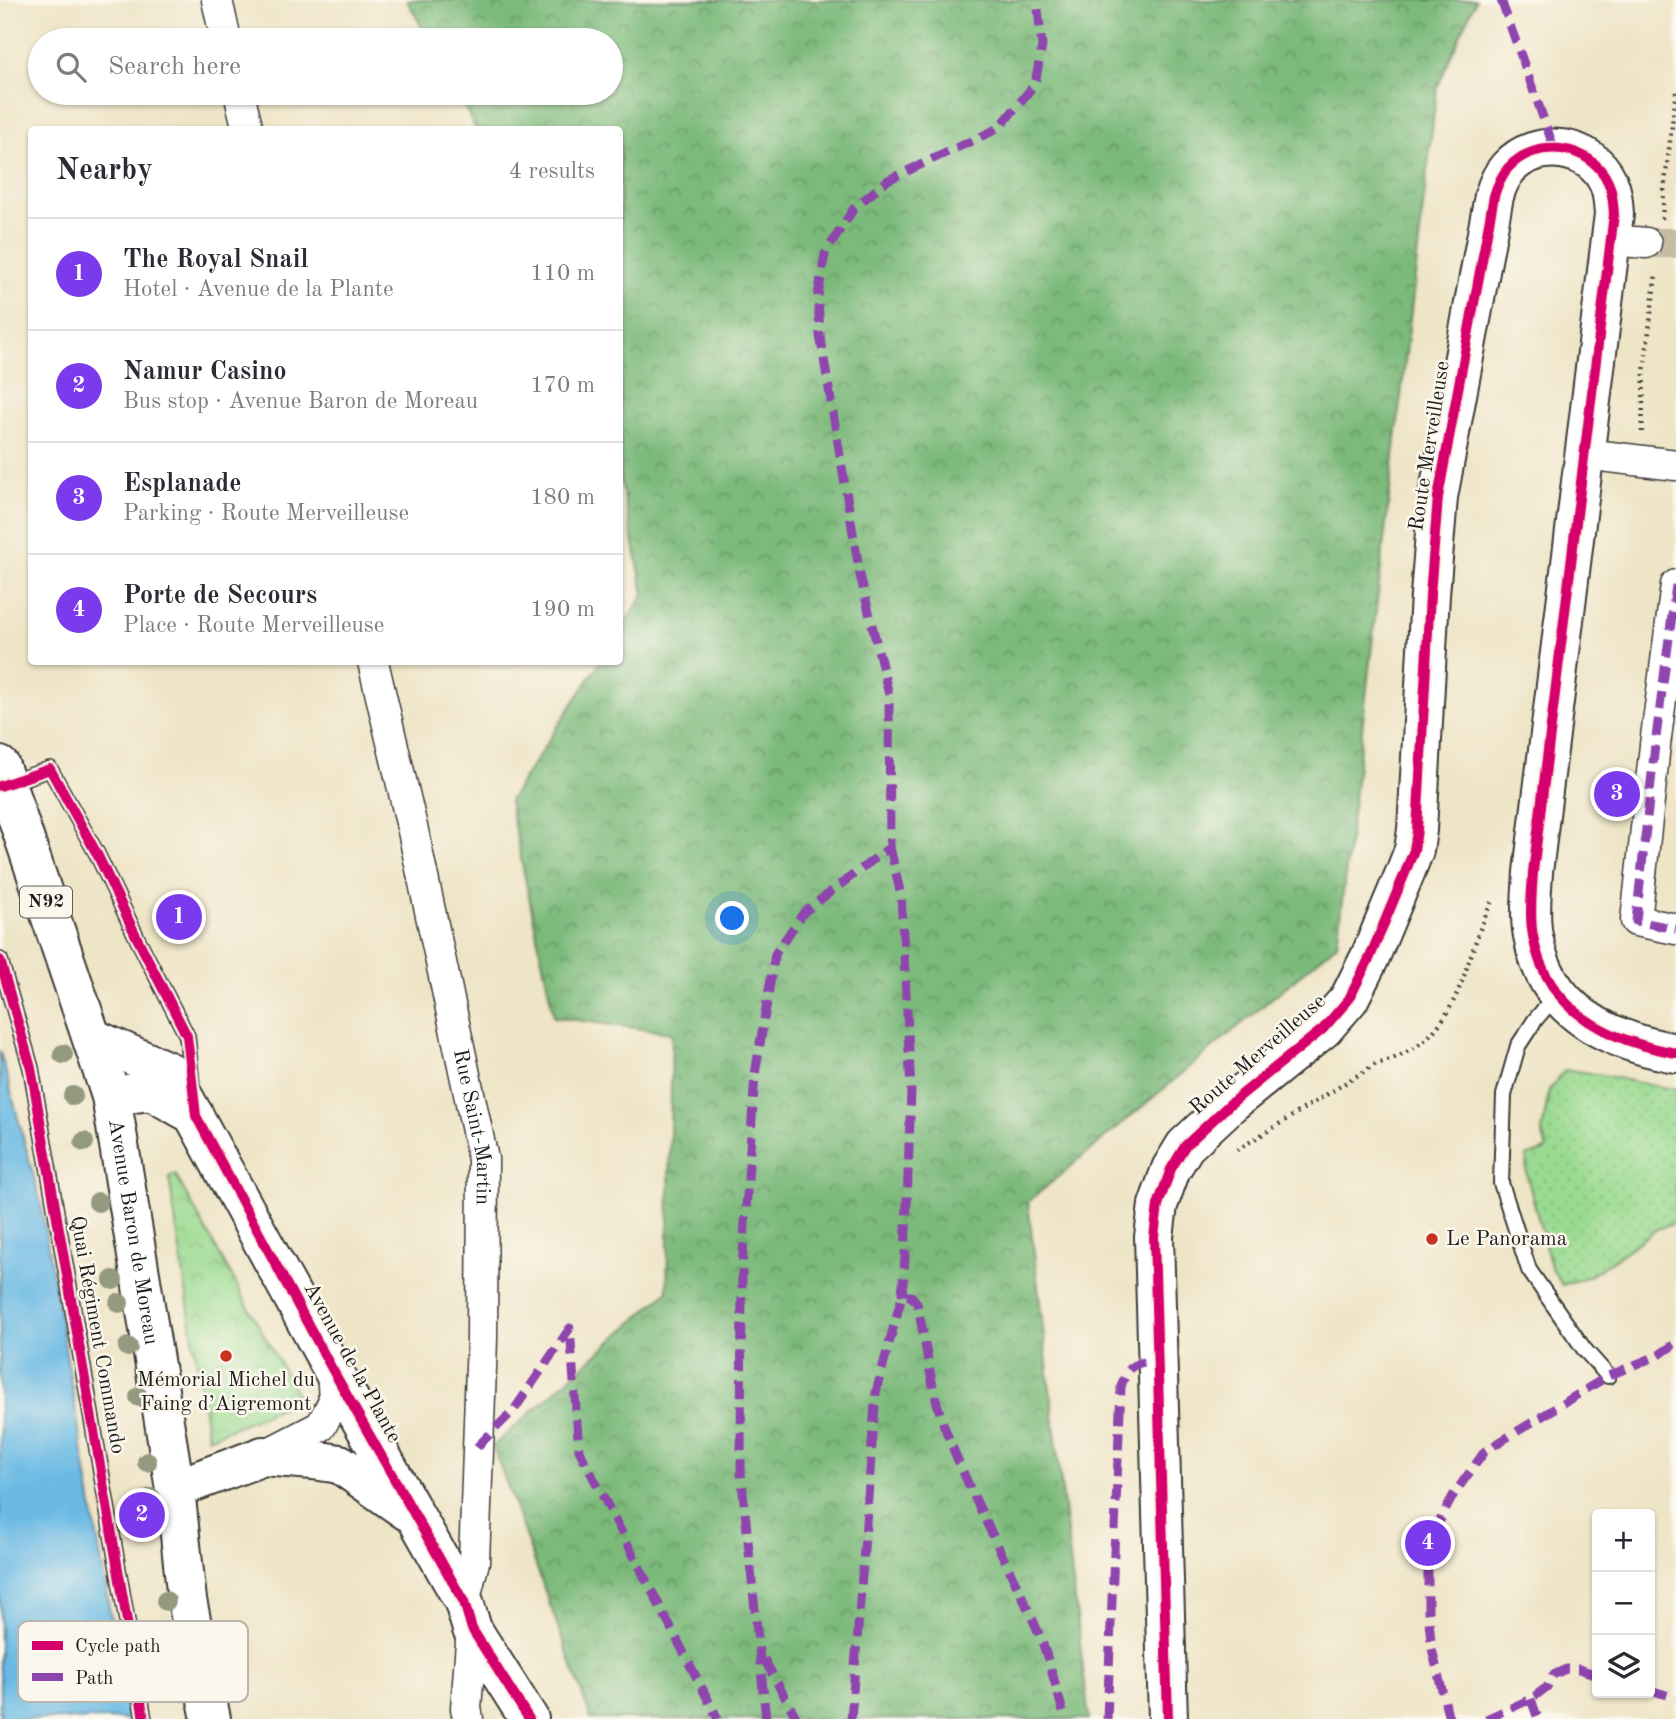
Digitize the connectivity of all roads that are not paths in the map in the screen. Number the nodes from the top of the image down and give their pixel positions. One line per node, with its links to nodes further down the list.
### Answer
1 (217, 0): 2 (street)
2 (223, 28)
3 (242, 105): 4 (street)
4 (246, 126)
5 (1585, 454): 6 (street); 12 (main road, Route Merveilleuse); 27 (main road, Route Merveilleuse)
6 (1676, 465)
7 (1676, 585): 10 (street)
8 (374, 665): 22 (street, Rue Saint-Martin)
9 (2, 779): 13 (main road, N92); 16 (lane)
10 (1676, 929)
11 (0, 960): 23 (lane, Quai Régiment Commando)
12 (1558, 993): 14 (main road, Route Merveilleuse); 18 (lane)
13 (92, 1038): 15 (main road, Avenue Baron de Moreau / N92); 16 (main road, Avenue de la Plante)
14 (1676, 1053)
15 (111, 1096): 16 (main road); 20 (main road, Avenue Baron de Moreau / N92)
16 (196, 1116): 17 (main road, Avenue de la Plante)
17 (331, 1367): 19 (street); 21 (main road, Avenue de la Plante)
18 (1608, 1376)
19 (263, 1456): 20 (main road); 21 (main road)
20 (175, 1489): 24 (main road, Avenue Baron de Moreau / N92)
21 (416, 1517): 22 (main road, Avenue de la Plante)
22 (468, 1616): 25 (street); 26 (main road)
23 (127, 1621)
24 (191, 1621)
25 (468, 1719)
26 (529, 1719)
27 (1168, 1719)

